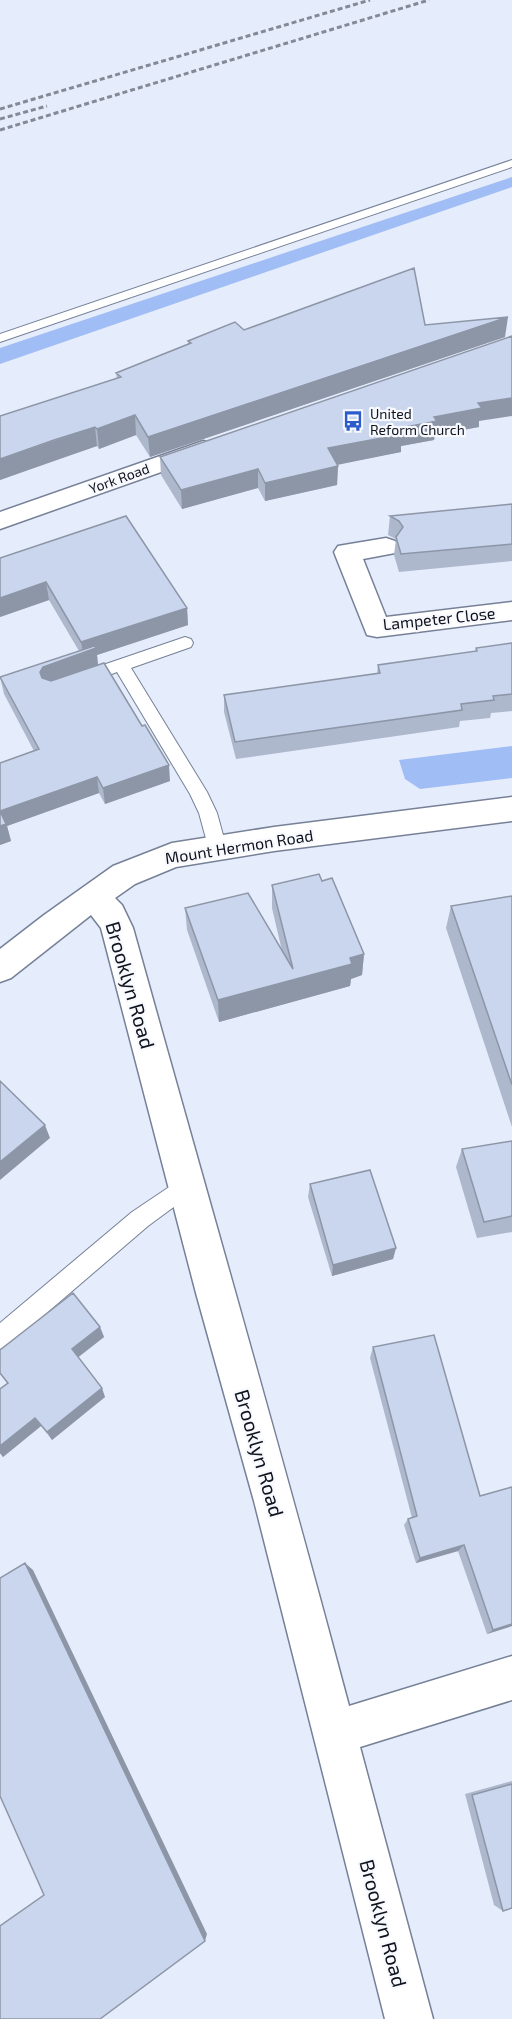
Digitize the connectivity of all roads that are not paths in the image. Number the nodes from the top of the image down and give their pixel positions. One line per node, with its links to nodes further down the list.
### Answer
1 (512, 164): 2 (lane)
2 (0, 338)
3 (227, 441): 4 (street, York Road)
4 (0, 521)
5 (386, 547): 6 (street, Lampeter Close)
6 (512, 611)
7 (185, 643): 8 (lane)
8 (121, 665): 9 (lane); 11 (lane)
9 (92, 676)
10 (512, 809): 11 (street, Mount Hermon Road)
11 (218, 846): 12 (street, Mount Hermon Road)
12 (92, 897): 13 (street, Mount Hermon Road); 14 (street, Brooklyn Road)
13 (0, 968)
14 (187, 1185): 15 (lane); 17 (street, Brooklyn Road)
15 (0, 1338)
16 (512, 1678): 17 (street)
17 (334, 1733): 18 (street, Brooklyn Road)
18 (409, 2019)

